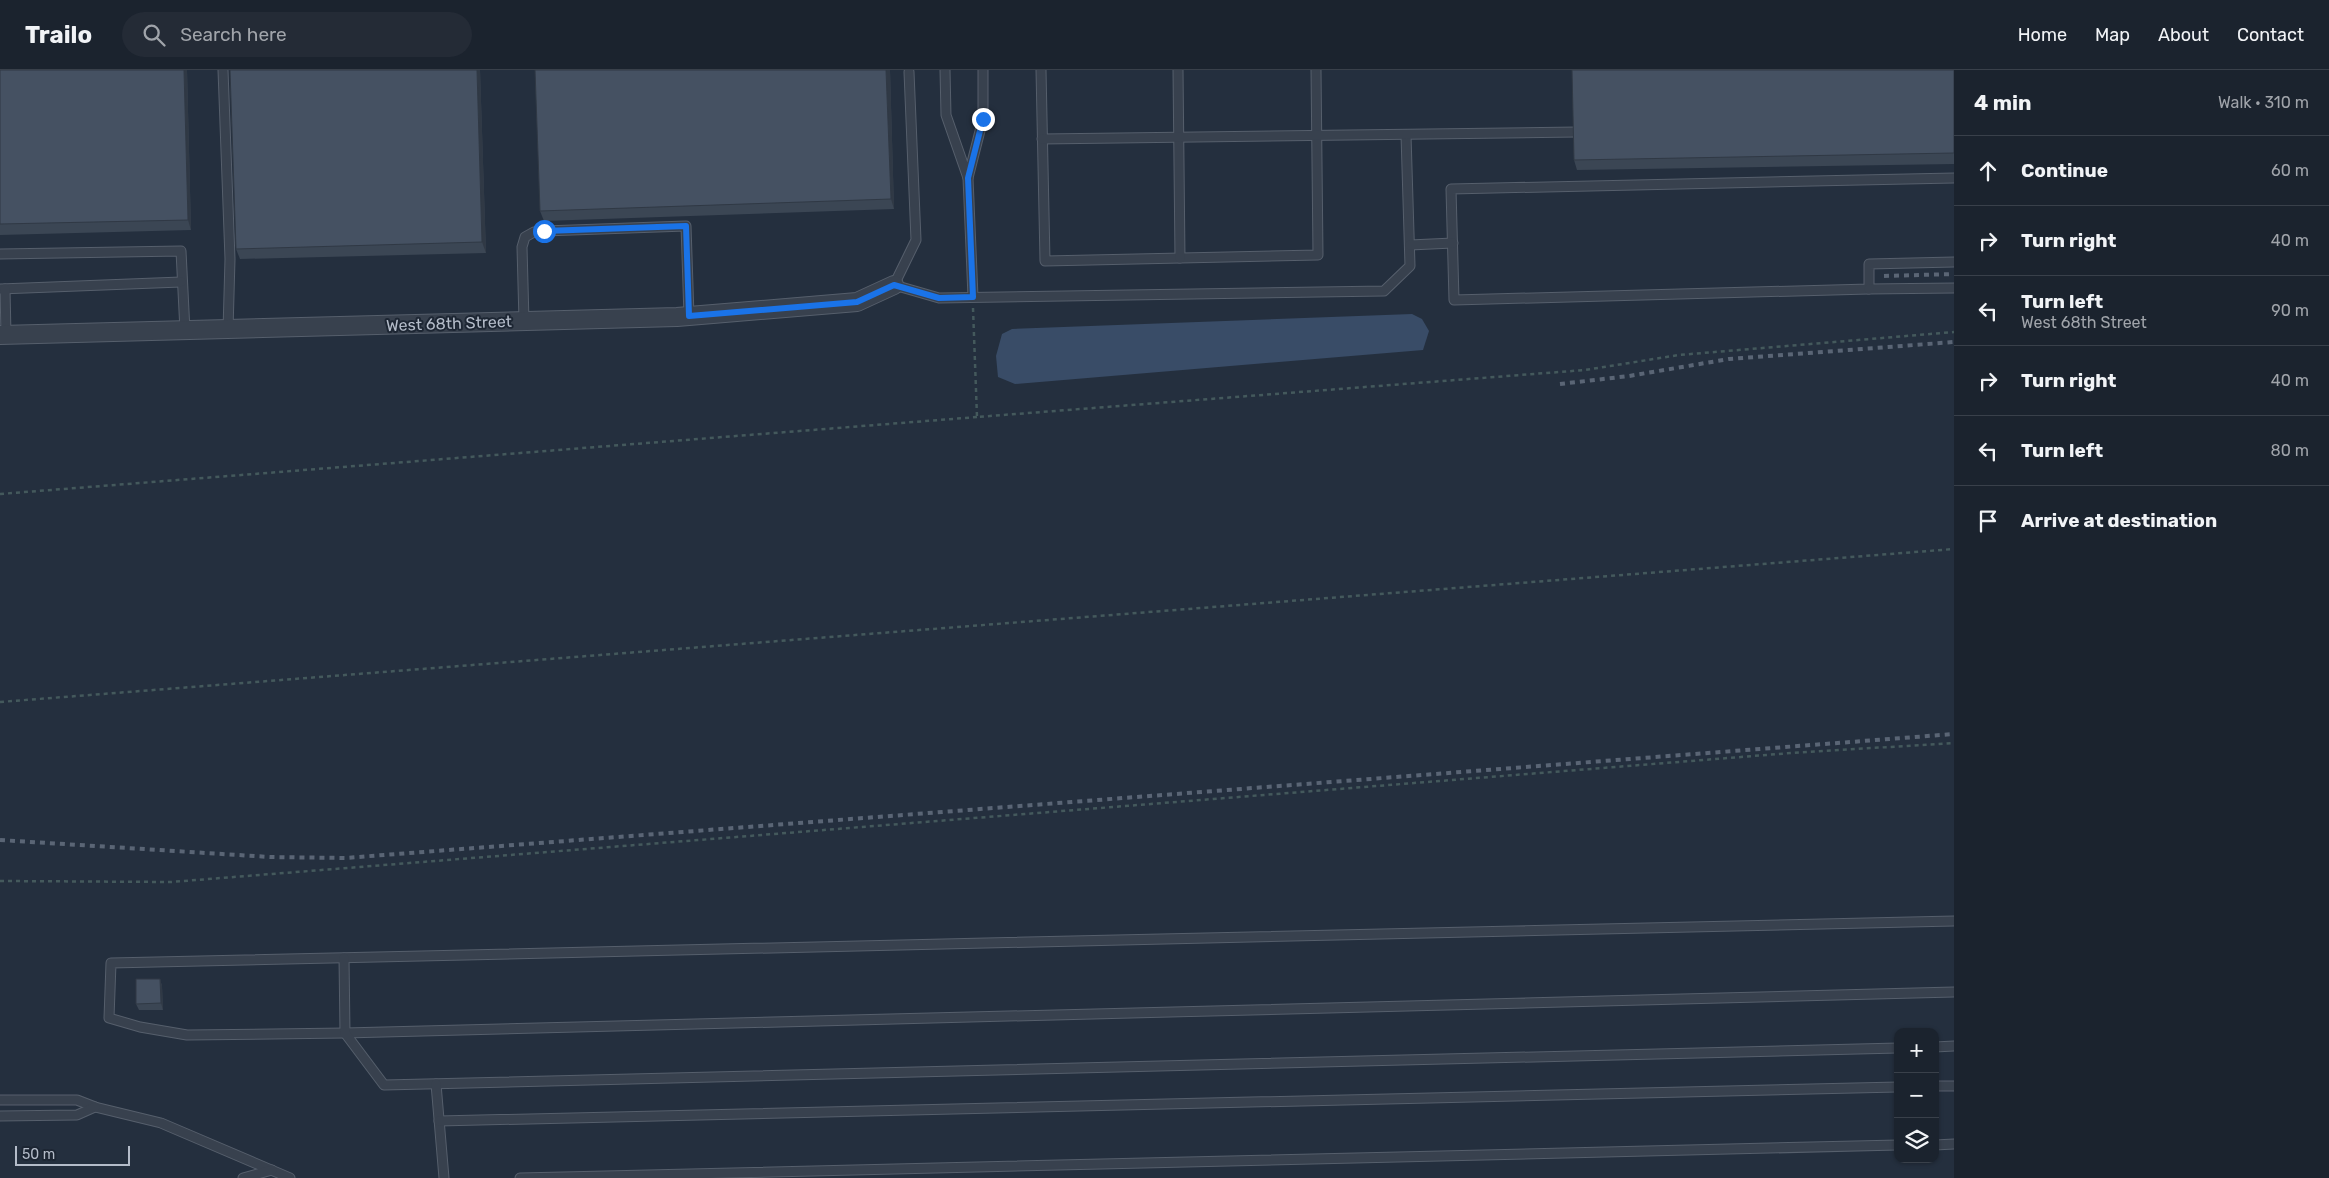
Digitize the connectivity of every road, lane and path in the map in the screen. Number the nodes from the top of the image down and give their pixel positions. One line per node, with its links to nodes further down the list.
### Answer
1 (223, 70): 28 (lane)
2 (945, 70): 13 (lane)
3 (983, 70): 13 (lane)
4 (1041, 70): 12 (lane)
5 (1178, 70): 11 (lane)
6 (1316, 70): 9 (lane)
7 (909, 72): 21 (lane)
8 (1577, 132): 10 (lane)
9 (1316, 135): 10 (lane); 11 (lane); 18 (lane)
10 (1406, 135): 16 (lane)
11 (1178, 136): 12 (lane); 18 (lane)
12 (1042, 139): 18 (lane)
13 (968, 178): 25 (lane)
14 (1954, 178): 15 (lane)
15 (1453, 243): 16 (lane); 24 (lane)
16 (1410, 245): 25 (lane)
17 (0, 254): 20 (lane)
18 (1180, 258)
19 (1954, 262): 24 (lane)
20 (182, 282): 23 (lane); 29 (lane)
21 (894, 285): 25 (lane); 26 (street, West 68th Street)
22 (1954, 288): 24 (lane)
23 (2, 289): 31 (lane)
24 (1869, 289)
25 (973, 297): 32 (path)
26 (689, 316): 27 (street, West 68th Street); 27 (lane)
27 (524, 321): 28 (street, West 68th Street)
28 (228, 330): 29 (street, West 68th Street)
29 (185, 331): 31 (street, West 68th Street)
30 (1954, 332): 32 (path)
31 (3, 335)
32 (977, 417): 33 (path)
33 (0, 494)
34 (1954, 549): 35 (path)
35 (0, 702)
36 (1954, 743): 37 (path)
37 (0, 881)
38 (1954, 921): 39 (lane)
39 (344, 958): 41 (lane); 41 (lane)
40 (1954, 992): 41 (lane)
41 (345, 1033): 45 (lane)
42 (1954, 1046): 43 (lane)
43 (1939, 1047)
44 (1894, 1048): 45 (lane)
45 (436, 1084): 52 (lane)
46 (1939, 1086): 47 (lane)
47 (1954, 1086)
48 (1894, 1087): 52 (lane)
49 (0, 1100): 50 (lane)
50 (95, 1107): 51 (lane); 56 (lane)
51 (0, 1116)
52 (439, 1122): 59 (lane)
53 (1939, 1144): 54 (lane)
54 (1954, 1144)
55 (1894, 1145): 60 (lane)
56 (272, 1170): 57 (lane); 58 (lane)
57 (243, 1178)
58 (290, 1178)
59 (444, 1178)
60 (520, 1178)

